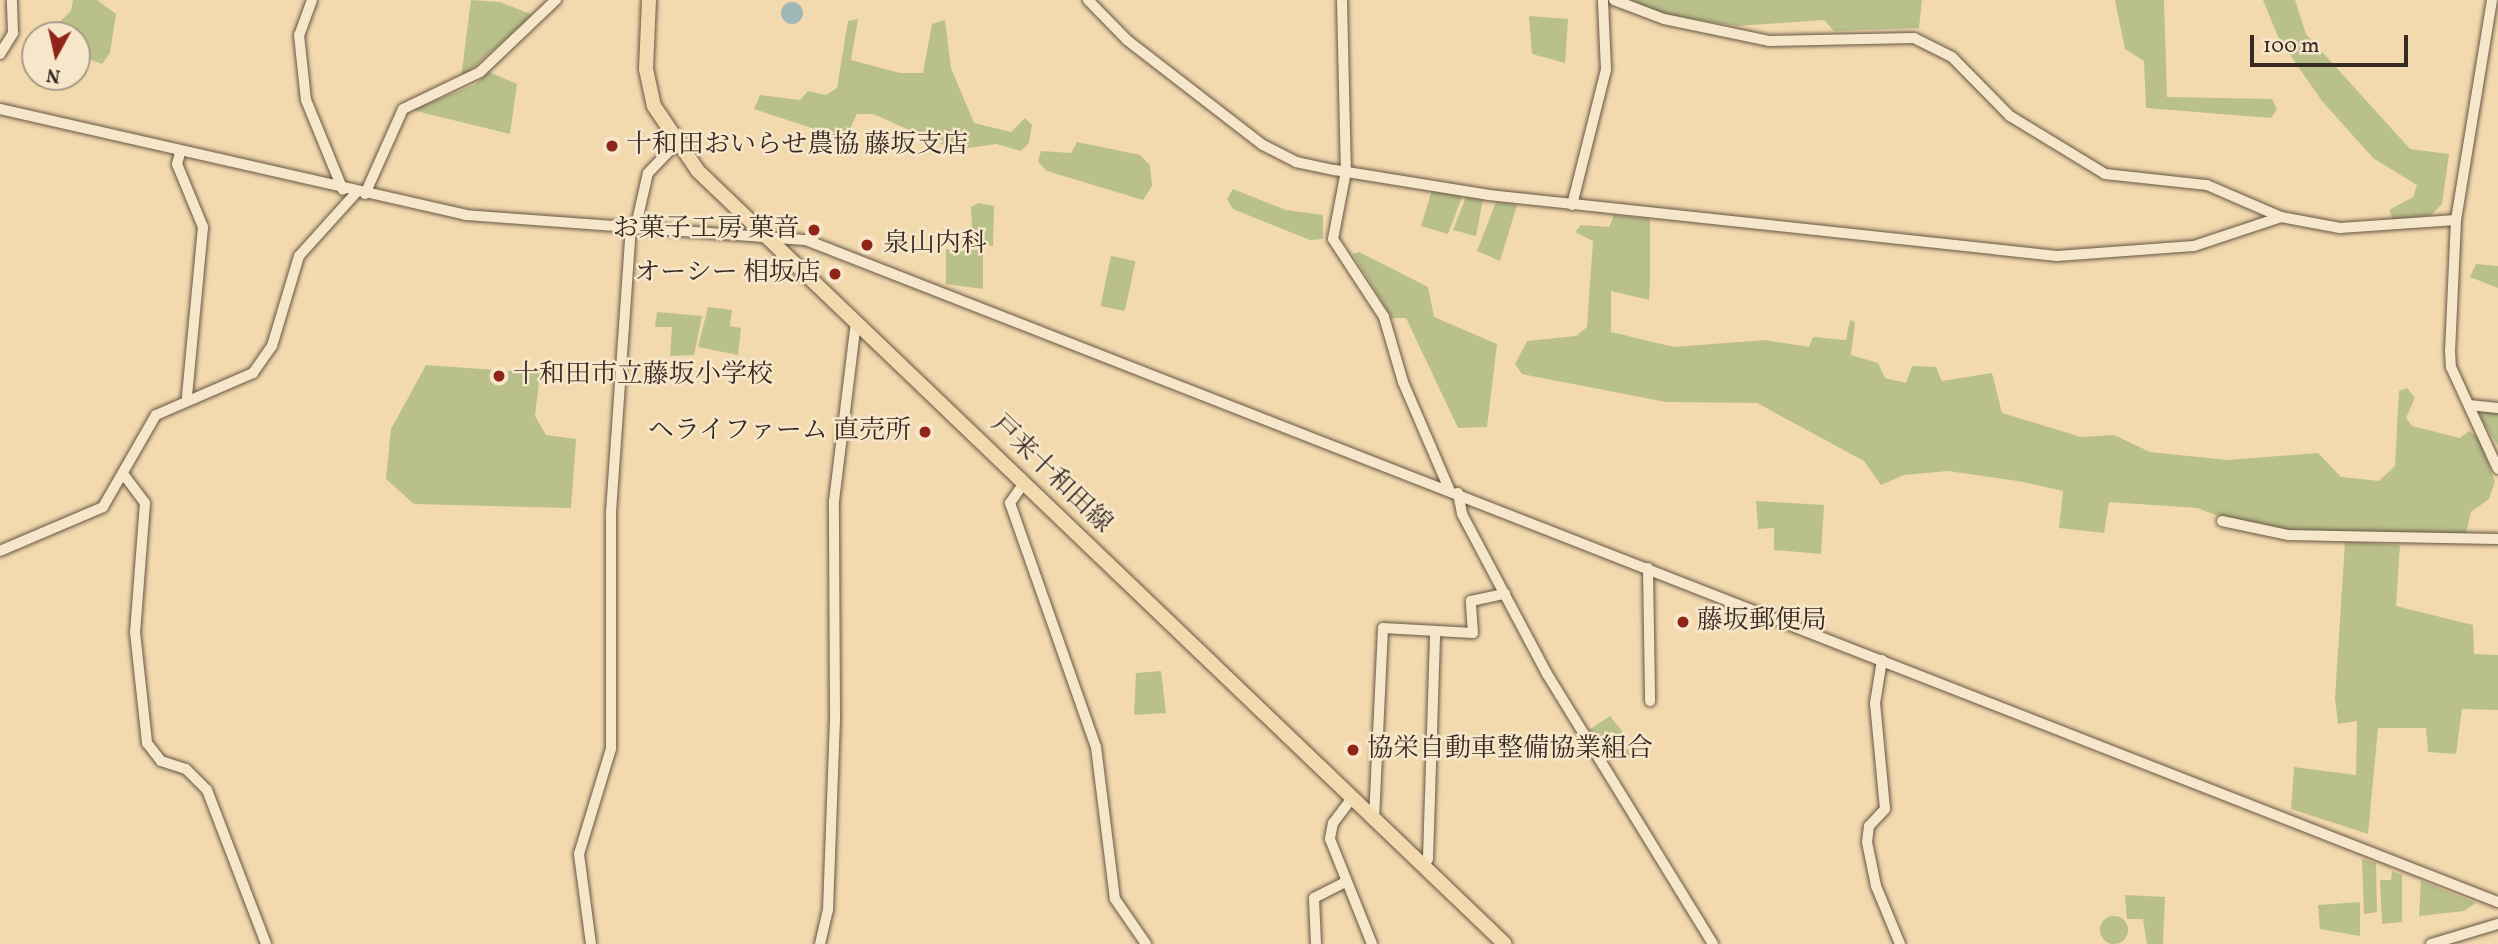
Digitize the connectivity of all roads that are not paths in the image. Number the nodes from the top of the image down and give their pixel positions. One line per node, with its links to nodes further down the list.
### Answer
1 (12, 0): 10 (street)
2 (312, 0): 15 (street)
3 (556, 0): 16 (street)
4 (649, 0): 12 (main road, 戸来十和田線)
5 (1088, 0): 14 (street)
6 (1342, 0): 14 (street)
7 (1603, 0): 17 (street)
8 (1614, 0): 18 (street)
9 (2492, 0): 19 (street)
10 (0, 54)
11 (0, 110): 13 (street)
12 (675, 145): 20 (street); 21 (main road, 戸来十和田線)
13 (180, 153): 15 (street); 23 (street)
14 (1346, 172): 17 (street); 30 (street)
15 (343, 190): 16 (street)
16 (360, 194): 20 (street); 23 (street)
17 (1572, 205): 18 (street)
18 (2281, 217): 19 (street)
19 (2456, 220): 24 (street)
20 (633, 229): 21 (street); 46 (street)
21 (763, 233): 22 (main road, 戸来十和田線); 30 (street)
22 (856, 321): 29 (main road, 戸来十和田線); 47 (street)
23 (187, 397): 28 (street)
24 (2469, 405): 25 (street); 26 (street)
25 (2498, 408)
26 (2495, 451): 27 (street)
27 (2498, 469)
28 (124, 474): 33 (street); 45 (street)
29 (1024, 483): 39 (main road, 戸来十和田線); 48 (street)
30 (1453, 491): 34 (street); 35 (street)
31 (2222, 521): 32 (street)
32 (2498, 540)
33 (0, 551)
34 (1648, 568): 37 (street); 38 (street)
35 (1505, 594): 36 (street); 52 (street)
36 (1436, 631): 40 (street); 41 (street)
37 (1882, 660): 43 (street); 53 (street)
38 (1650, 701)
39 (1352, 798): 40 (main road, 戸来十和田線); 42 (street)
40 (1374, 819): 41 (main road, 戸来十和田線)
41 (1422, 864): 51 (main road, 戸来十和田線)
42 (1346, 882): 49 (street); 50 (street)
43 (2498, 902)
44 (2498, 924): 54 (street)
45 (267, 944)
46 (591, 944)
47 (820, 944)
48 (1146, 944)
49 (1316, 944)
50 (1372, 944)
51 (1505, 944)
52 (1713, 944)
53 (1900, 944)
54 (2431, 944)

